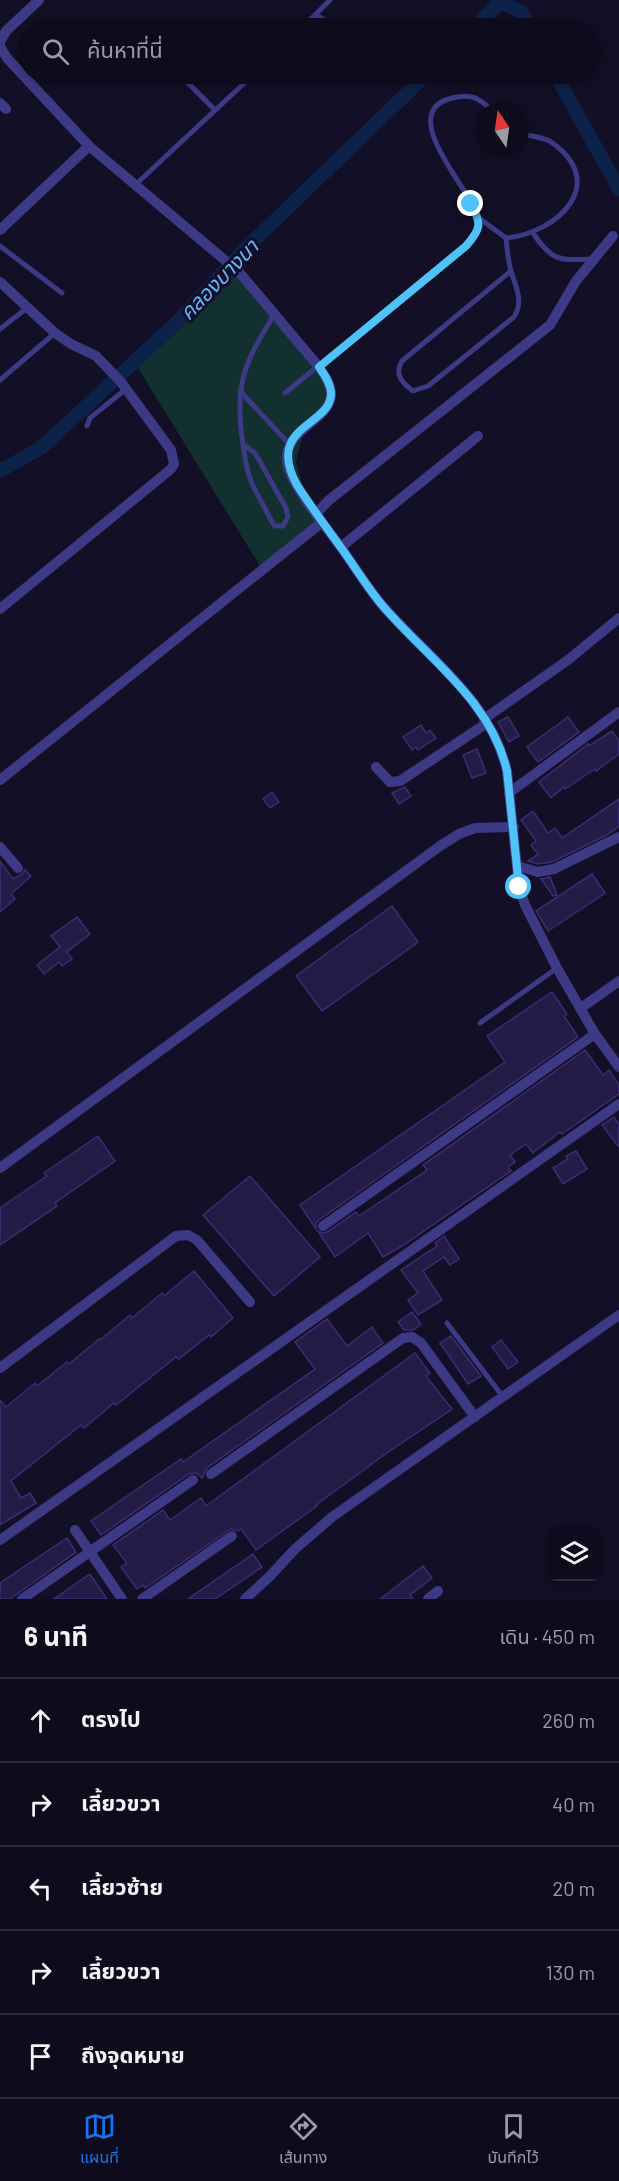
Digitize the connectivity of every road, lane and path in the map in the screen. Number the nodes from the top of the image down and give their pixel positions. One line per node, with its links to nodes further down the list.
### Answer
1 (39, 0): 4 (street)
2 (330, 0): 3 (lane)
3 (317, 15): 5 (lane); 6 (lane)
4 (20, 18)
5 (314, 18)
6 (321, 18)
7 (18, 20): 8 (street)
8 (0, 42): 9 (street)
9 (18, 70)
10 (31, 84): 16 (street)
11 (189, 84): 14 (lane)
12 (243, 84): 14 (lane)
13 (482, 102): 18 (lane)
14 (215, 110): 17 (lane)
15 (529, 135): 20 (lane)
16 (89, 146): 17 (street); 19 (street)
17 (135, 185): 29 (street)
18 (479, 218): 22 (lane); 32 (lane)
19 (0, 230)
20 (533, 232): 22 (lane); 24 (lane)
21 (613, 236): 24 (street)
22 (506, 238): 25 (lane)
23 (0, 246): 27 (lane)
24 (597, 258): 41 (street)
25 (511, 271): 25 (lane)
26 (0, 282): 28 (street)
27 (62, 293)
28 (28, 308): 30 (lane); 31 (street)
29 (275, 314): 32 (street); 35 (lane)
30 (0, 329)
31 (55, 333): 33 (lane); 34 (street)
32 (319, 367): 36 (lane); 40 (street)
33 (0, 380)
34 (123, 385): 37 (lane); 43 (street)
35 (240, 391): 39 (lane); 40 (lane)
36 (285, 393)
37 (87, 426)
38 (478, 436): 42 (street)
39 (243, 444): 39 (lane)
40 (290, 445): 41 (street)
41 (319, 518): 42 (street); 48 (street)
42 (341, 547): 46 (street)
43 (0, 609)
44 (619, 618): 46 (street)
45 (619, 712): 49 (street)
46 (486, 721): 47 (street); 49 (street)
47 (376, 767)
48 (0, 780)
49 (509, 793): 50 (street)
50 (514, 827): 53 (street); 63 (street)
51 (619, 837): 53 (street)
52 (0, 847): 54 (street)
53 (517, 866): 55 (street)
54 (18, 868)
55 (557, 968): 57 (street); 58 (lane)
56 (619, 981): 57 (street)
57 (581, 1008): 59 (street)
58 (480, 1023)
59 (595, 1034): 60 (street); 64 (street)
60 (616, 1055): 61 (street)
61 (619, 1067)
62 (619, 1104): 75 (street)
63 (0, 1168)
64 (323, 1226)
65 (250, 1302): 68 (street)
66 (619, 1315): 69 (street)
67 (447, 1323): 69 (lane)
68 (0, 1368)
69 (503, 1397): 70 (street)
70 (476, 1417): 71 (street); 81 (street)
71 (211, 1474)
72 (193, 1480): 76 (street)
73 (75, 1530): 76 (street)
74 (232, 1536): 80 (street)
75 (0, 1540)
76 (90, 1553): 78 (street); 79 (street)
77 (438, 1592): 82 (street)
78 (22, 1599)
79 (123, 1599)
80 (142, 1599)
81 (245, 1599)
82 (428, 1599)

